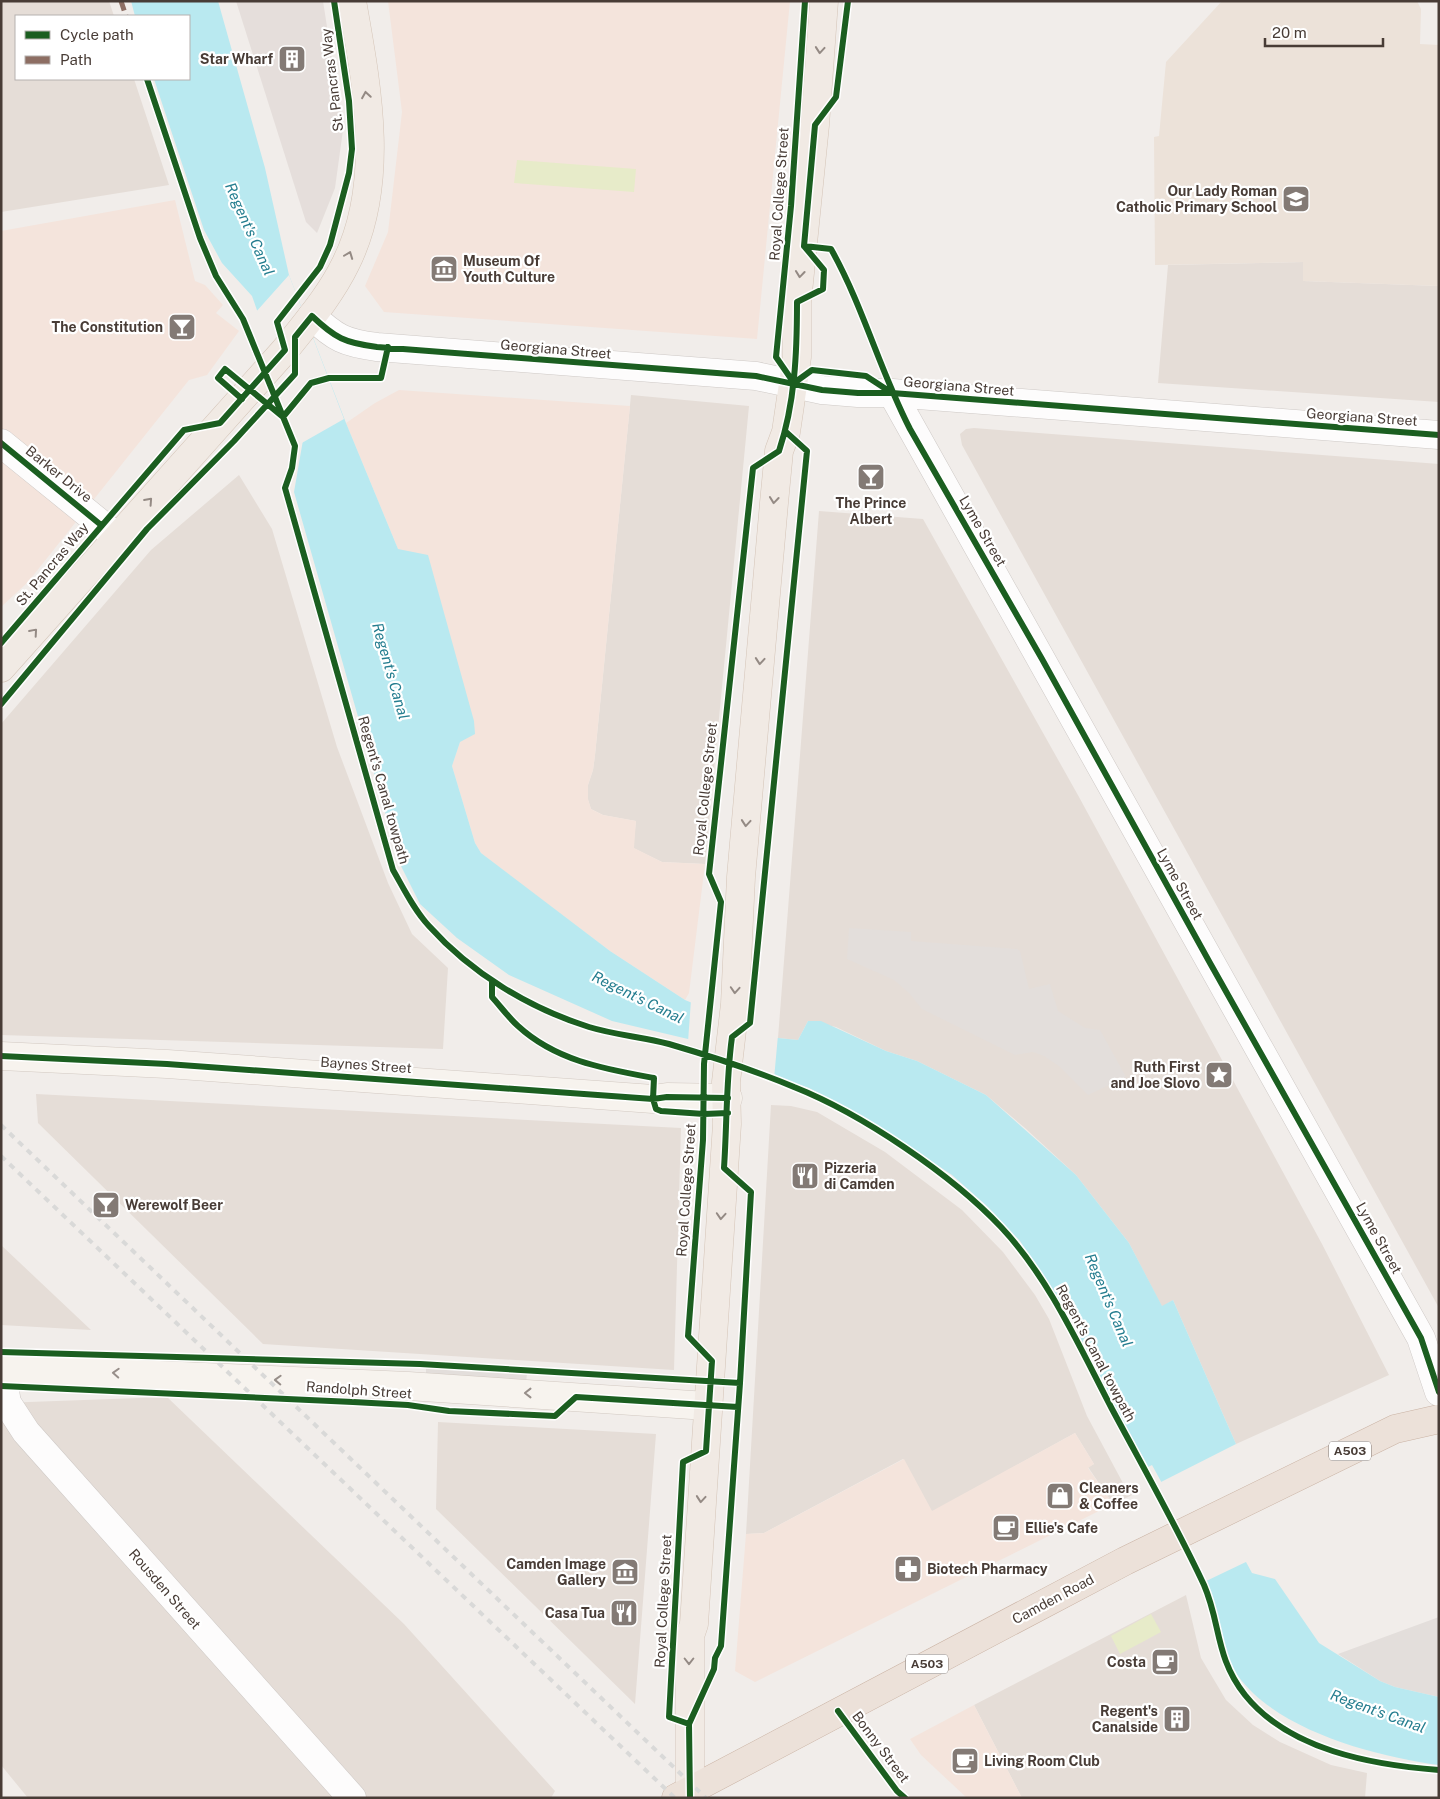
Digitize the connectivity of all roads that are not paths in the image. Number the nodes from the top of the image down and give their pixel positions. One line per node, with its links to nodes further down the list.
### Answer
1 (352, 1): 3 (main road, one-way to 1)
2 (824, 1): 4 (main road, Royal College Street, one-way to 4)
3 (310, 319): 4 (street, Georgiana Street); 8 (main road, one-way to 3)
4 (794, 383): 5 (street, Georgiana Street); 11 (main road, Royal College Street, one-way to 11)
5 (892, 393): 6 (street, Georgiana Street); 13 (street, Lyme Street)
6 (1439, 435)
7 (1, 443): 8 (street, Barker Drive)
8 (116, 537): 9 (main road, one-way to 8)
9 (1, 668)
10 (1, 1056): 11 (street, Baynes Street)
11 (727, 1090): 14 (main road, Royal College Street, one-way to 14)
12 (1, 1368): 14 (street, Randolph Street, one-way to 12); 17 (street, Rousden Street)
13 (1439, 1392)
14 (707, 1406): 16 (main road, Royal College Street, one-way to 16)
15 (1439, 1419): 16 (highway, Camden Road / A503)
16 (685, 1795)
17 (352, 1798)

